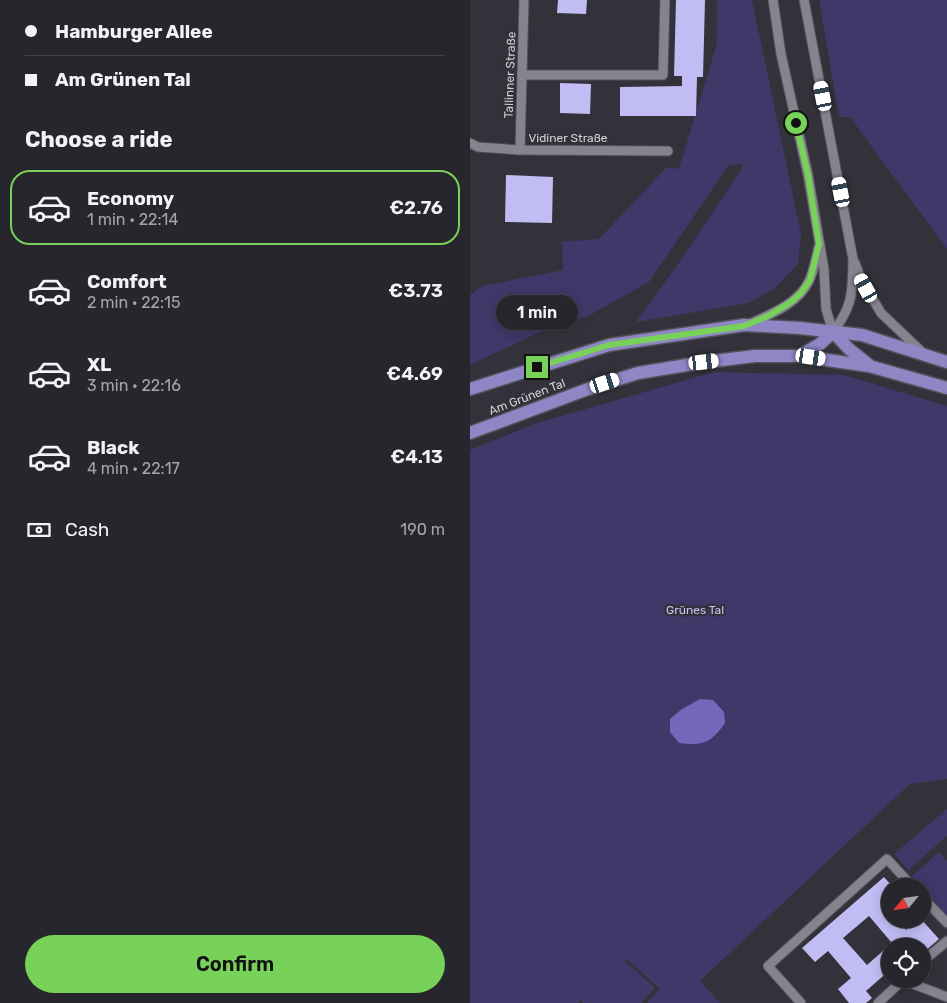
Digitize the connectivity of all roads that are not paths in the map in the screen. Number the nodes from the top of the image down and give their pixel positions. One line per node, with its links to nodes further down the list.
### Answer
1 (524, 0): 5 (street, Tallinner Straße)
2 (665, 0): 5 (street)
3 (773, 0): 9 (street)
4 (804, 0): 10 (street)
5 (522, 75): 7 (street, Tallinner Straße)
6 (470, 143): 7 (street, Vidiner Straße)
7 (520, 150): 8 (street, Vidiner Straße)
8 (668, 151)
9 (819, 244): 11 (street); 12 (street)
10 (853, 259): 12 (street); 13 (street)
11 (744, 326): 12 (main road, Am Grünen Tal); 18 (main road, Am Grünen Tal)
12 (832, 332): 13 (main road, Am Grünen Tal); 14 (main road); 16 (main road)
13 (923, 353): 15 (main road, Am Grünen Tal)
14 (799, 356): 16 (main road, Am Grünen Tal); 19 (main road, Am Grünen Tal)
15 (947, 362)
16 (869, 366): 17 (main road, Am Grünen Tal)
17 (947, 388)
18 (470, 389)
19 (470, 433)
20 (905, 878): 28 (street)
21 (931, 906): 22 (street)
22 (947, 923)
23 (947, 941): 24 (street)
24 (931, 954)
25 (894, 988): 29 (street)
26 (926, 988): 27 (street)
27 (947, 996)
28 (801, 1003)
29 (878, 1003)

